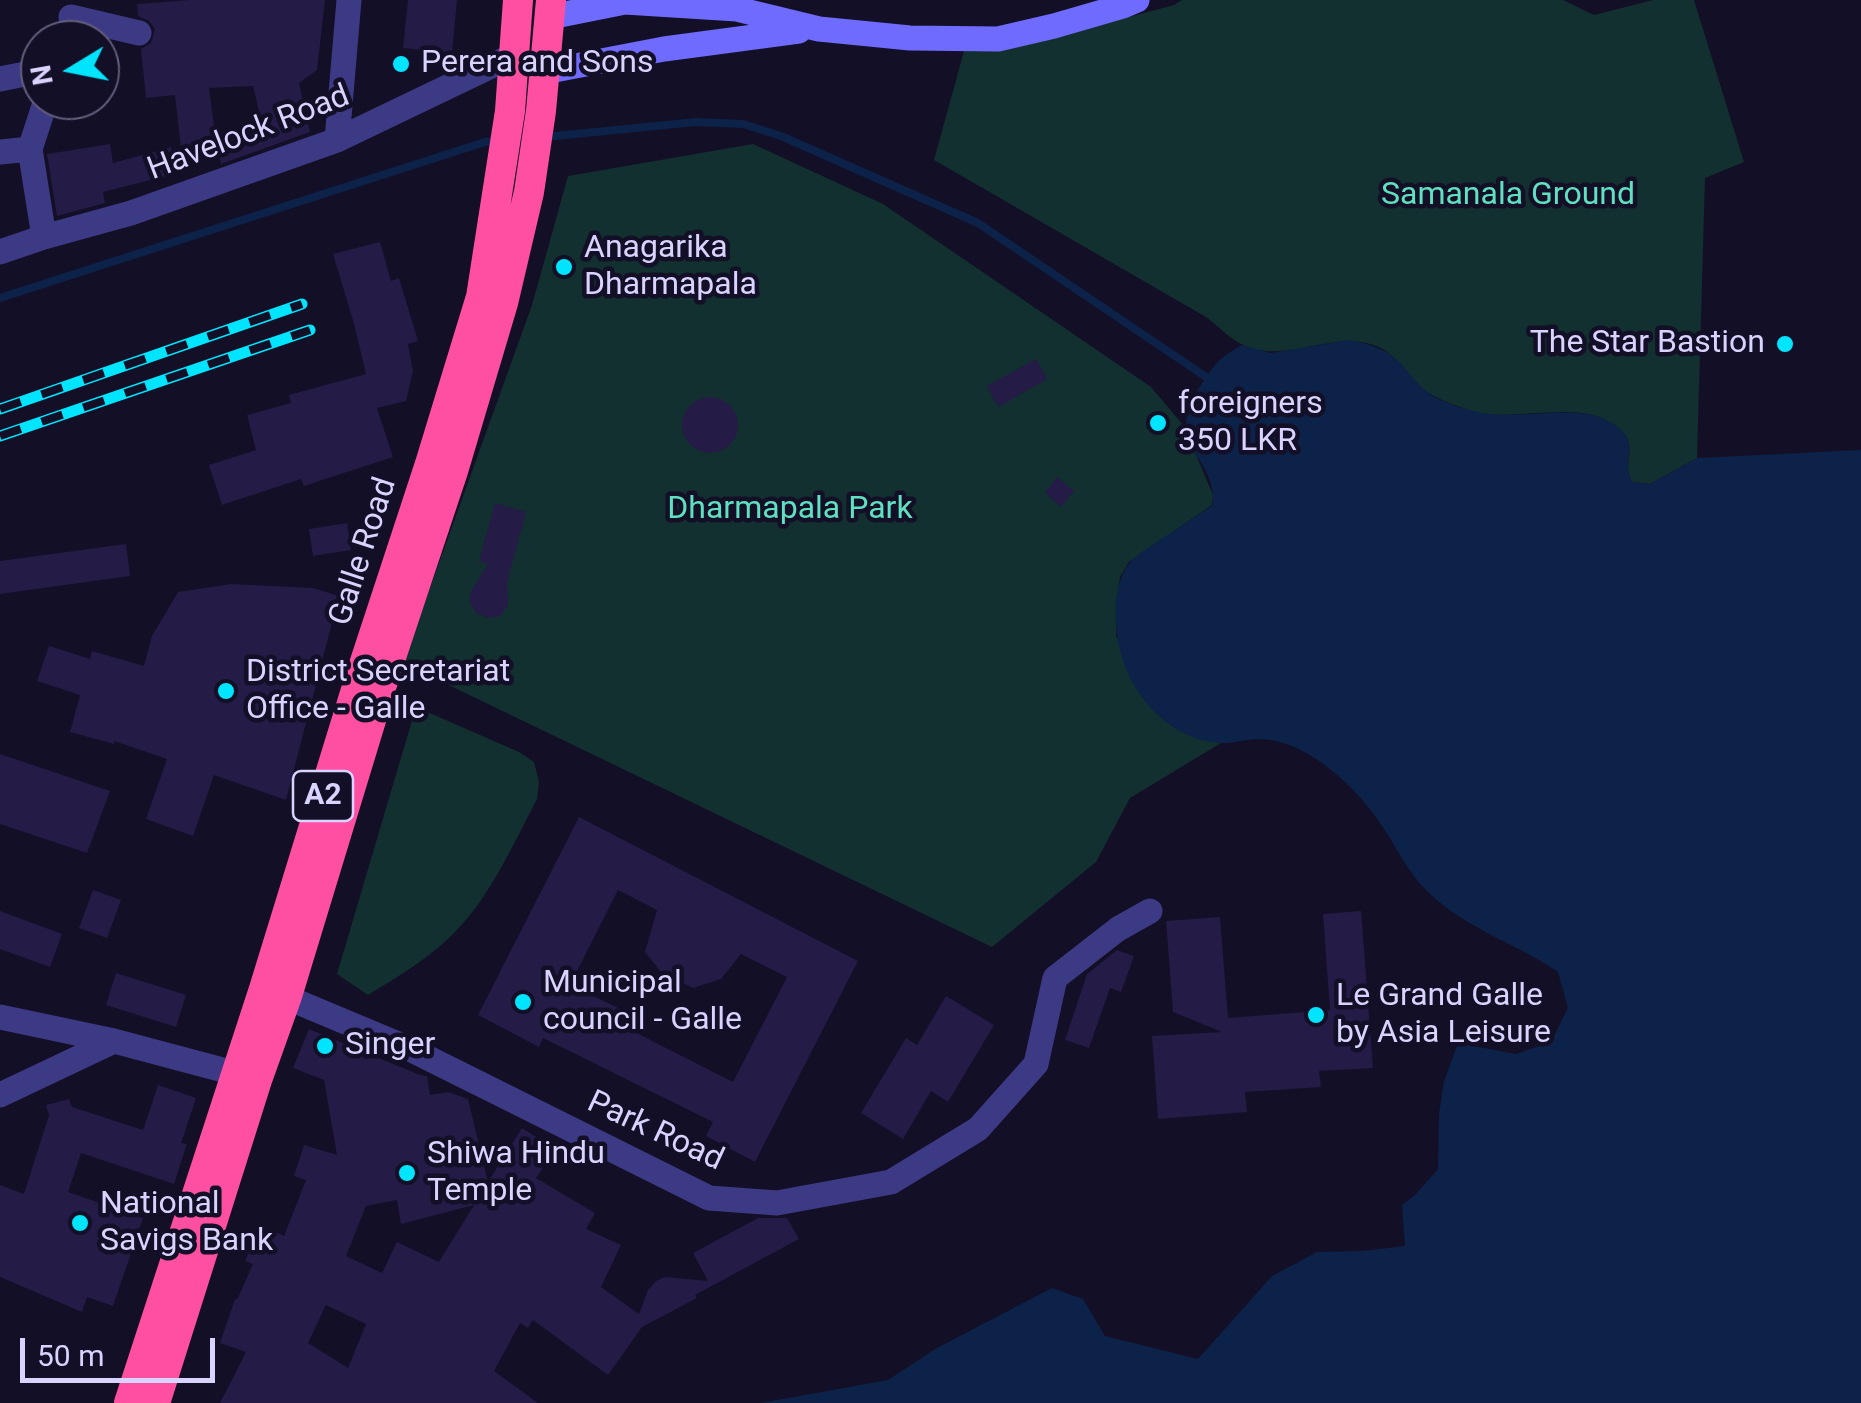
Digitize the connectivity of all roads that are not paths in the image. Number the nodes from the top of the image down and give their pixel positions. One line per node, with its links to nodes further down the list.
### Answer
1 (349, 0): 12 (street)
2 (518, 0): 8 (highway, A2)
3 (1136, 0): 6 (street)
4 (550, 8): 6 (street); 8 (highway); 9 (highway, A2)
5 (69, 19): 7 (street)
6 (819, 29): 9 (street)
7 (139, 33)
8 (512, 56): 9 (highway); 11 (highway, Galle Road / A2); 12 (street, Havelock Road)
9 (545, 68): 11 (highway, Galle Road / A2)
10 (40, 120): 13 (street)
11 (524, 125): 18 (highway, Galle Road / A2); 18 (highway, Galle Road / A2)
12 (337, 140): 15 (street, Havelock Road)
13 (30, 150): 14 (street); 15 (street)
14 (0, 152)
15 (44, 237): 16 (street, Havelock Road)
16 (0, 252)
17 (1150, 911): 18 (street, Park Road)
18 (276, 992): 21 (highway, Galle Road / A2)
19 (0, 1016): 20 (street)
20 (114, 1041): 21 (street); 22 (street)
21 (247, 1076): 23 (highway, Galle Road / A2); 24 (highway, Galle Road / A2)
22 (0, 1095)
23 (129, 1403)
24 (154, 1403)

